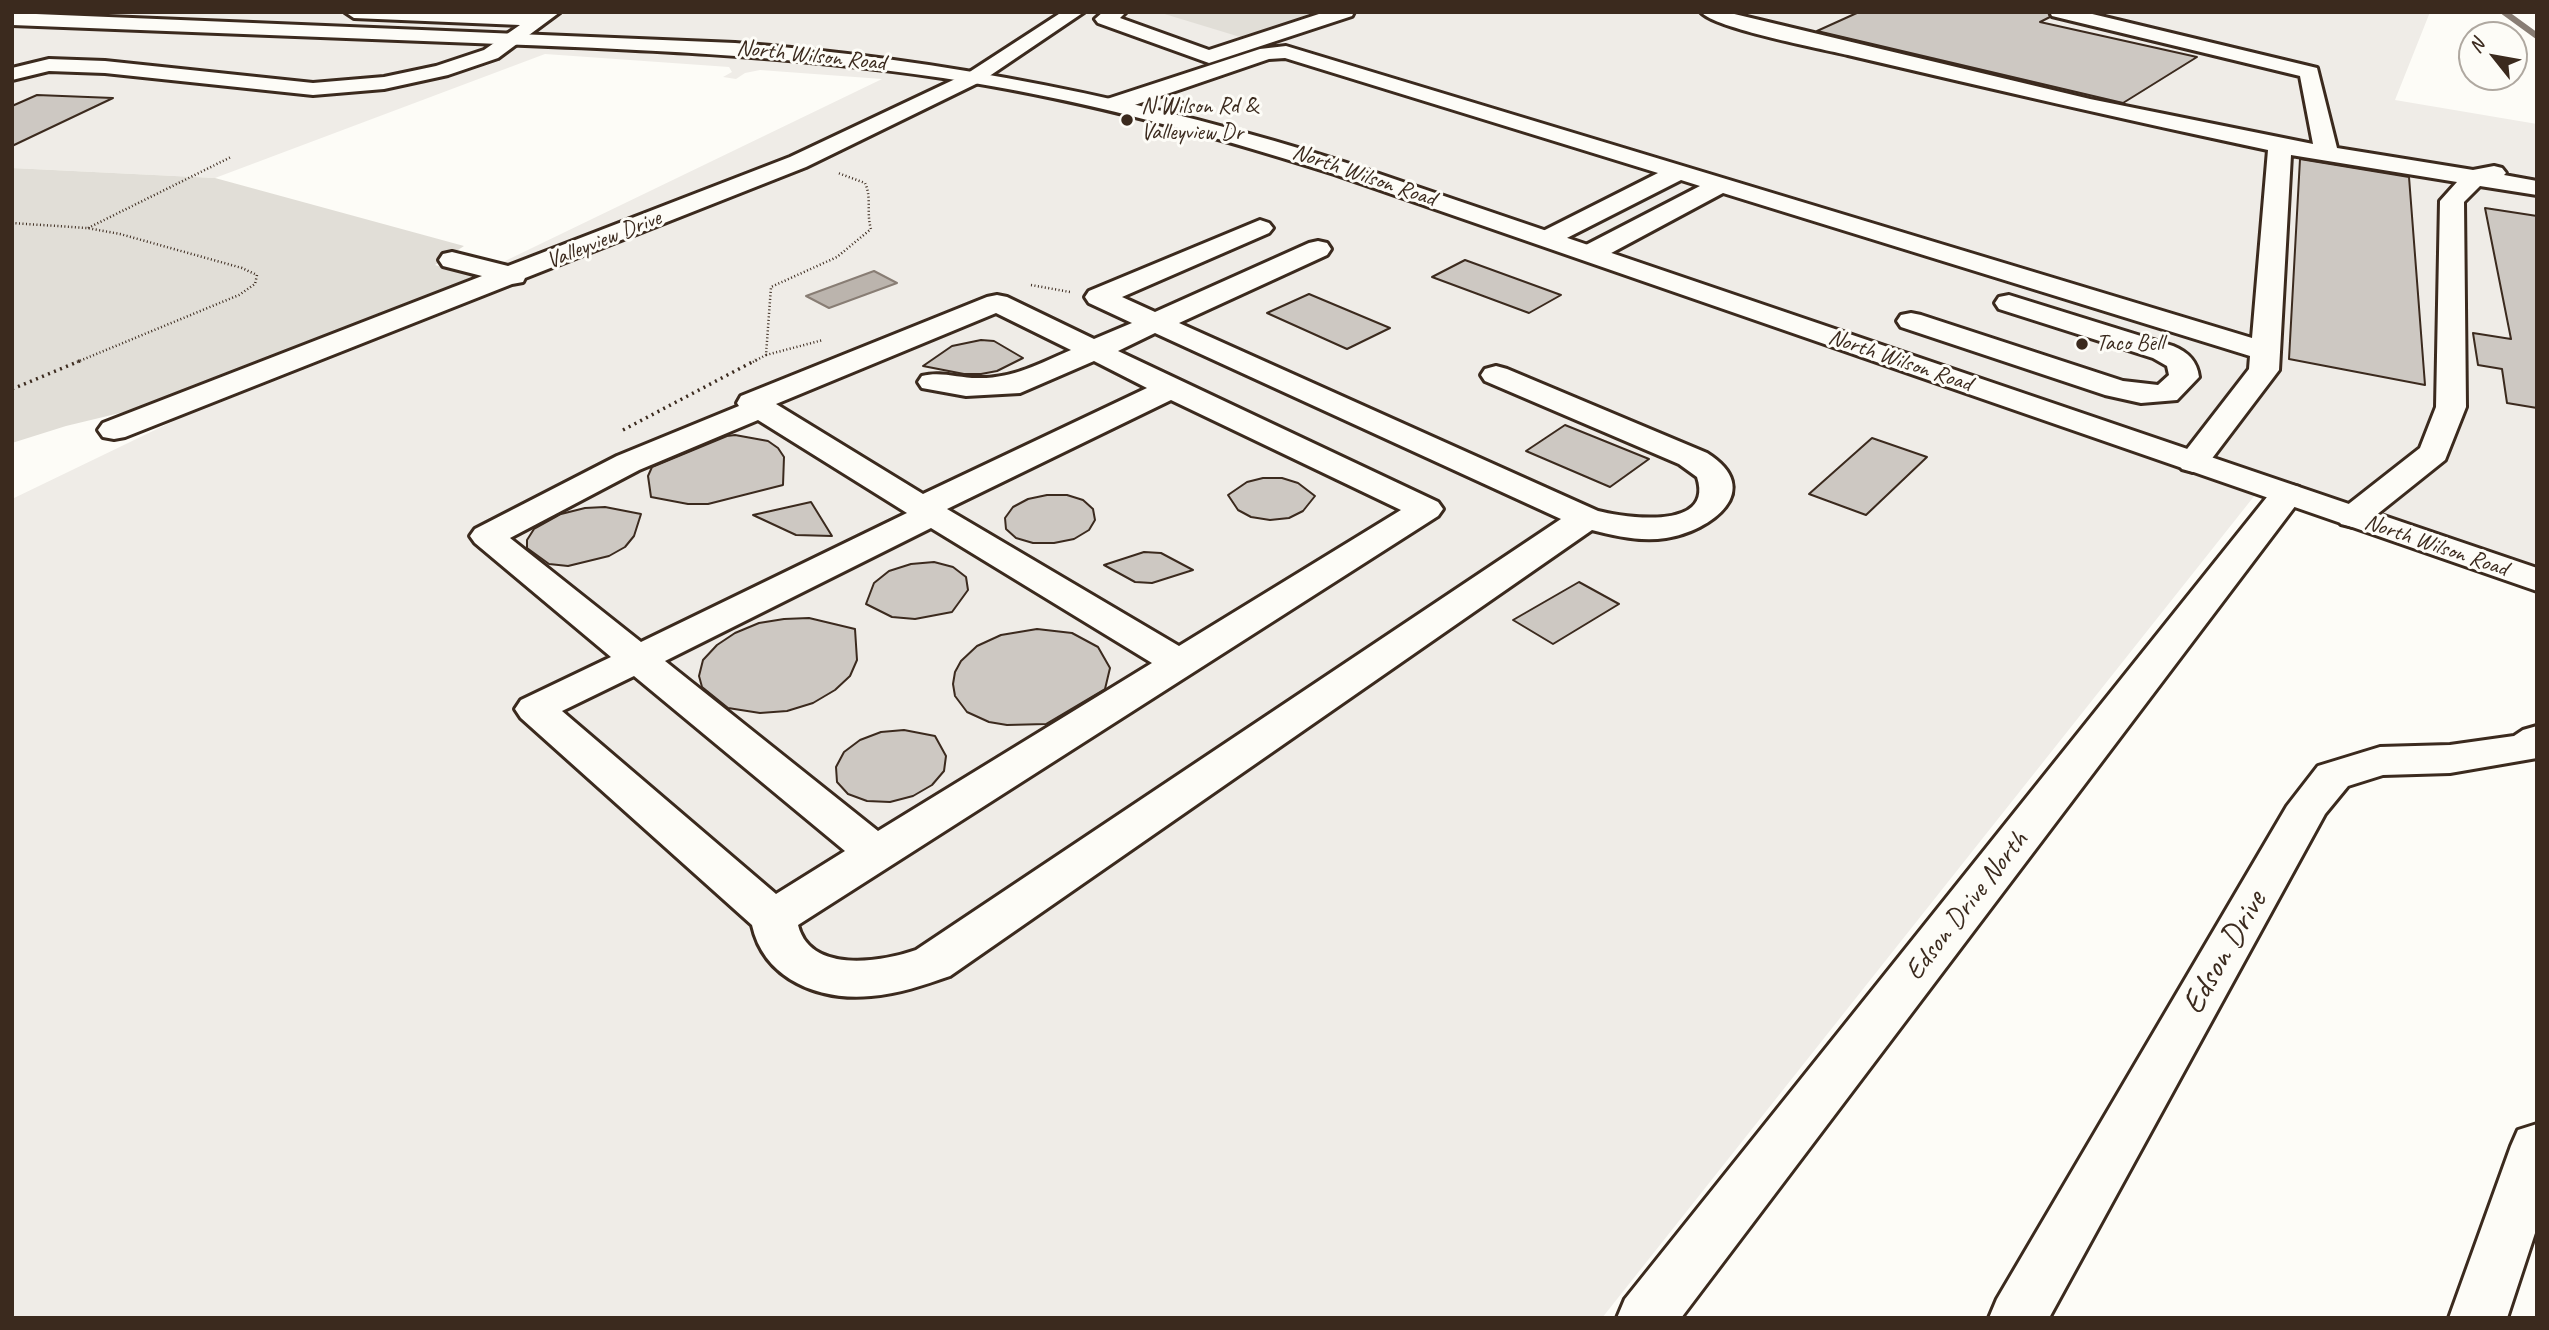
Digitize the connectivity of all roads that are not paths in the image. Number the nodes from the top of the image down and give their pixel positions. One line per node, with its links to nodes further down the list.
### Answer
1 (354, 12): 7 (street)
2 (1075, 12): 14 (street, Valleyview Drive)
3 (1117, 12): 11 (street)
4 (1345, 12): 11 (street)
5 (1710, 12): 16 (street)
6 (2059, 12): 17 (street)
7 (545, 16): 9 (street)
8 (12, 19): 9 (street, North Wilson Road)
9 (514, 38): 13 (street); 14 (street, North Wilson Road)
10 (1286, 52): 12 (street); 15 (street); 19 (street)
11 (1209, 57): 12 (street)
12 (1232, 65): 15 (street)
13 (12, 74)
14 (975, 77): 15 (street, North Wilson Road); 28 (street, Valleyview Drive)
15 (1127, 107): 24 (street, North Wilson Road)
16 (2280, 146): 17 (street); 33 (street)
17 (2326, 153): 20 (street)
18 (2537, 165): 20 (street)
19 (1679, 172): 21 (street); 24 (street)
20 (2475, 177): 22 (street); 42 (street)
21 (1721, 185): 26 (street); 33 (street)
22 (2537, 188)
23 (1260, 228): 31 (street)
24 (1548, 239): 26 (street, North Wilson Road)
25 (1318, 249): 31 (street)
26 (1591, 253): 39 (street, North Wilson Road)
27 (452, 260): 28 (street)
28 (513, 276): 38 (street, Valleyview Drive)
29 (2008, 303): 30 (street)
30 (1911, 321)
31 (1156, 323): 32 (street); 43 (street)
32 (1094, 350): 35 (street); 36 (street); 37 (street)
33 (2265, 351): 39 (street)
34 (1496, 375): 43 (street)
35 (933, 382)
36 (1171, 388): 41 (street); 46 (street)
37 (760, 408): 41 (street); 45 (street)
38 (114, 430)
39 (2193, 462): 40 (street, North Wilson Road)
40 (2287, 494): 42 (street, North Wilson Road); 51 (street, Edson Drive North)
41 (927, 511): 45 (street); 46 (street)
42 (2353, 517): 44 (street, North Wilson Road)
43 (1586, 518): 49 (street)
44 (2537, 580)
45 (638, 659): 48 (street); 49 (street)
46 (1179, 663): 48 (street)
47 (2537, 739): 52 (street, Edson Drive)
48 (875, 852): 49 (street)
49 (773, 918)
50 (2537, 1146): 53 (street)
51 (1646, 1318)
52 (2018, 1318)
53 (2478, 1318)

